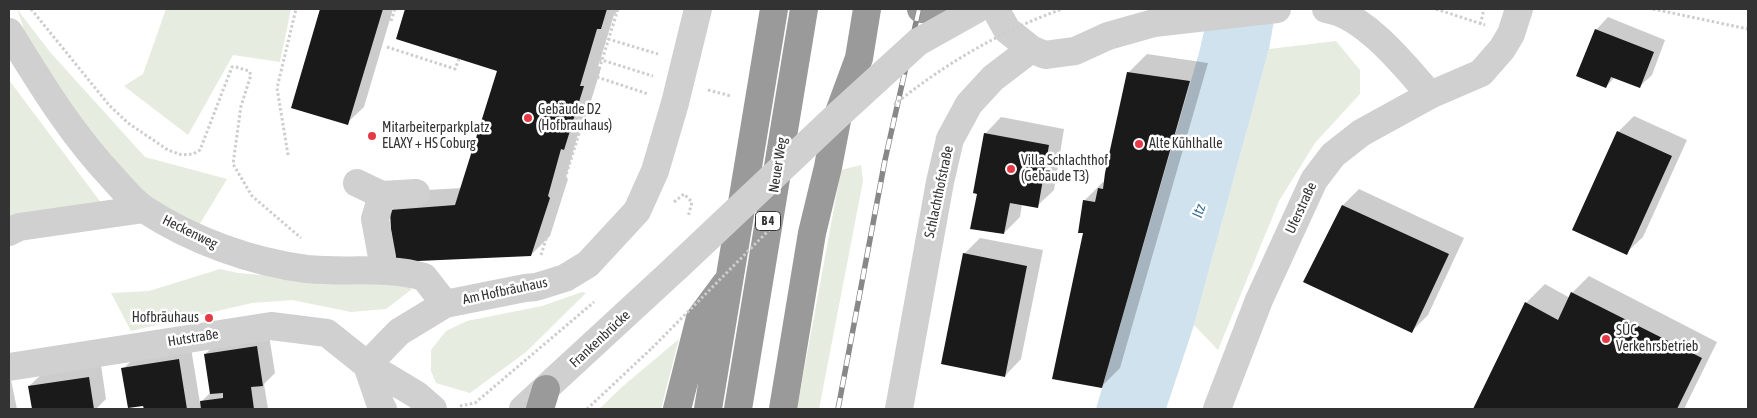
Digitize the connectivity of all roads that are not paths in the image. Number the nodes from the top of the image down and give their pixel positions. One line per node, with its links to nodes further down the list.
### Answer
1 (698, 9): 23 (street, Am Hofbräuhaus)
2 (774, 9): 22 (highway, B 4)
3 (804, 9): 32 (highway, Neuer Weg / B 4)
4 (867, 9): 15 (highway)
5 (921, 9): 6 (highway)
6 (946, 9)
7 (977, 9): 15 (street, Frankenbrücke, bridge)
8 (997, 9): 13 (street)
9 (1277, 9): 13 (street)
10 (1326, 9): 14 (street)
11 (1518, 9): 14 (street, Uferstraße)
12 (9, 32): 19 (street, Heckenweg)
13 (1031, 49): 34 (street, Schlachthofstraße)
14 (1430, 95): 35 (street, Uferstraße)
15 (838, 115): 26 (street, Frankenbrücke, bridge); 33 (highway)
16 (357, 183): 18 (street)
17 (416, 193): 18 (street)
18 (382, 195): 21 (street)
19 (144, 209): 20 (street); 21 (street, Heckenweg)
20 (9, 232)
21 (381, 270): 23 (street, Heckenweg)
22 (728, 280): 30 (highway); 31 (highway, B 4)
23 (445, 304): 24 (street, Am Hofbräuhaus)
24 (367, 365): 25 (street, Hutstraße); 27 (street); 28 (street, Hutstraße)
25 (9, 367)
26 (543, 399): 29 (street, Frankenbrücke)
27 (383, 409)
28 (433, 409)
29 (523, 409)
30 (677, 409)
31 (708, 409)
32 (738, 409)
33 (783, 409)
34 (899, 409)
35 (1217, 409)

